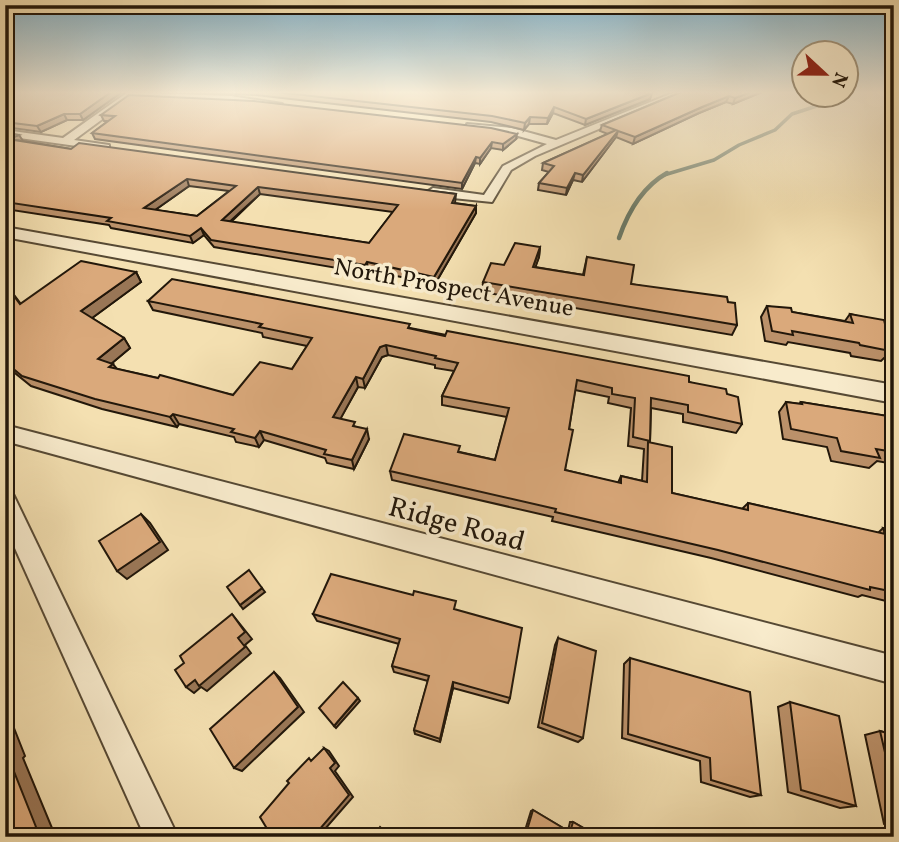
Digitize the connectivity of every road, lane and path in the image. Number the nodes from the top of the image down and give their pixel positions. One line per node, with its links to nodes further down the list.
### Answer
1 (78, 131): 5 (street)
2 (513, 131): 6 (street)
3 (585, 131): 6 (street)
4 (5, 133): 5 (street)
5 (65, 141): 7 (street)
6 (556, 143): 8 (street)
7 (120, 149)
8 (419, 190)
9 (5, 232): 10 (street, North Prospect Avenue)
10 (894, 394)
11 (5, 433): 13 (street, Ridge Road)
12 (5, 501): 14 (street)
13 (894, 670)
14 (162, 837)

